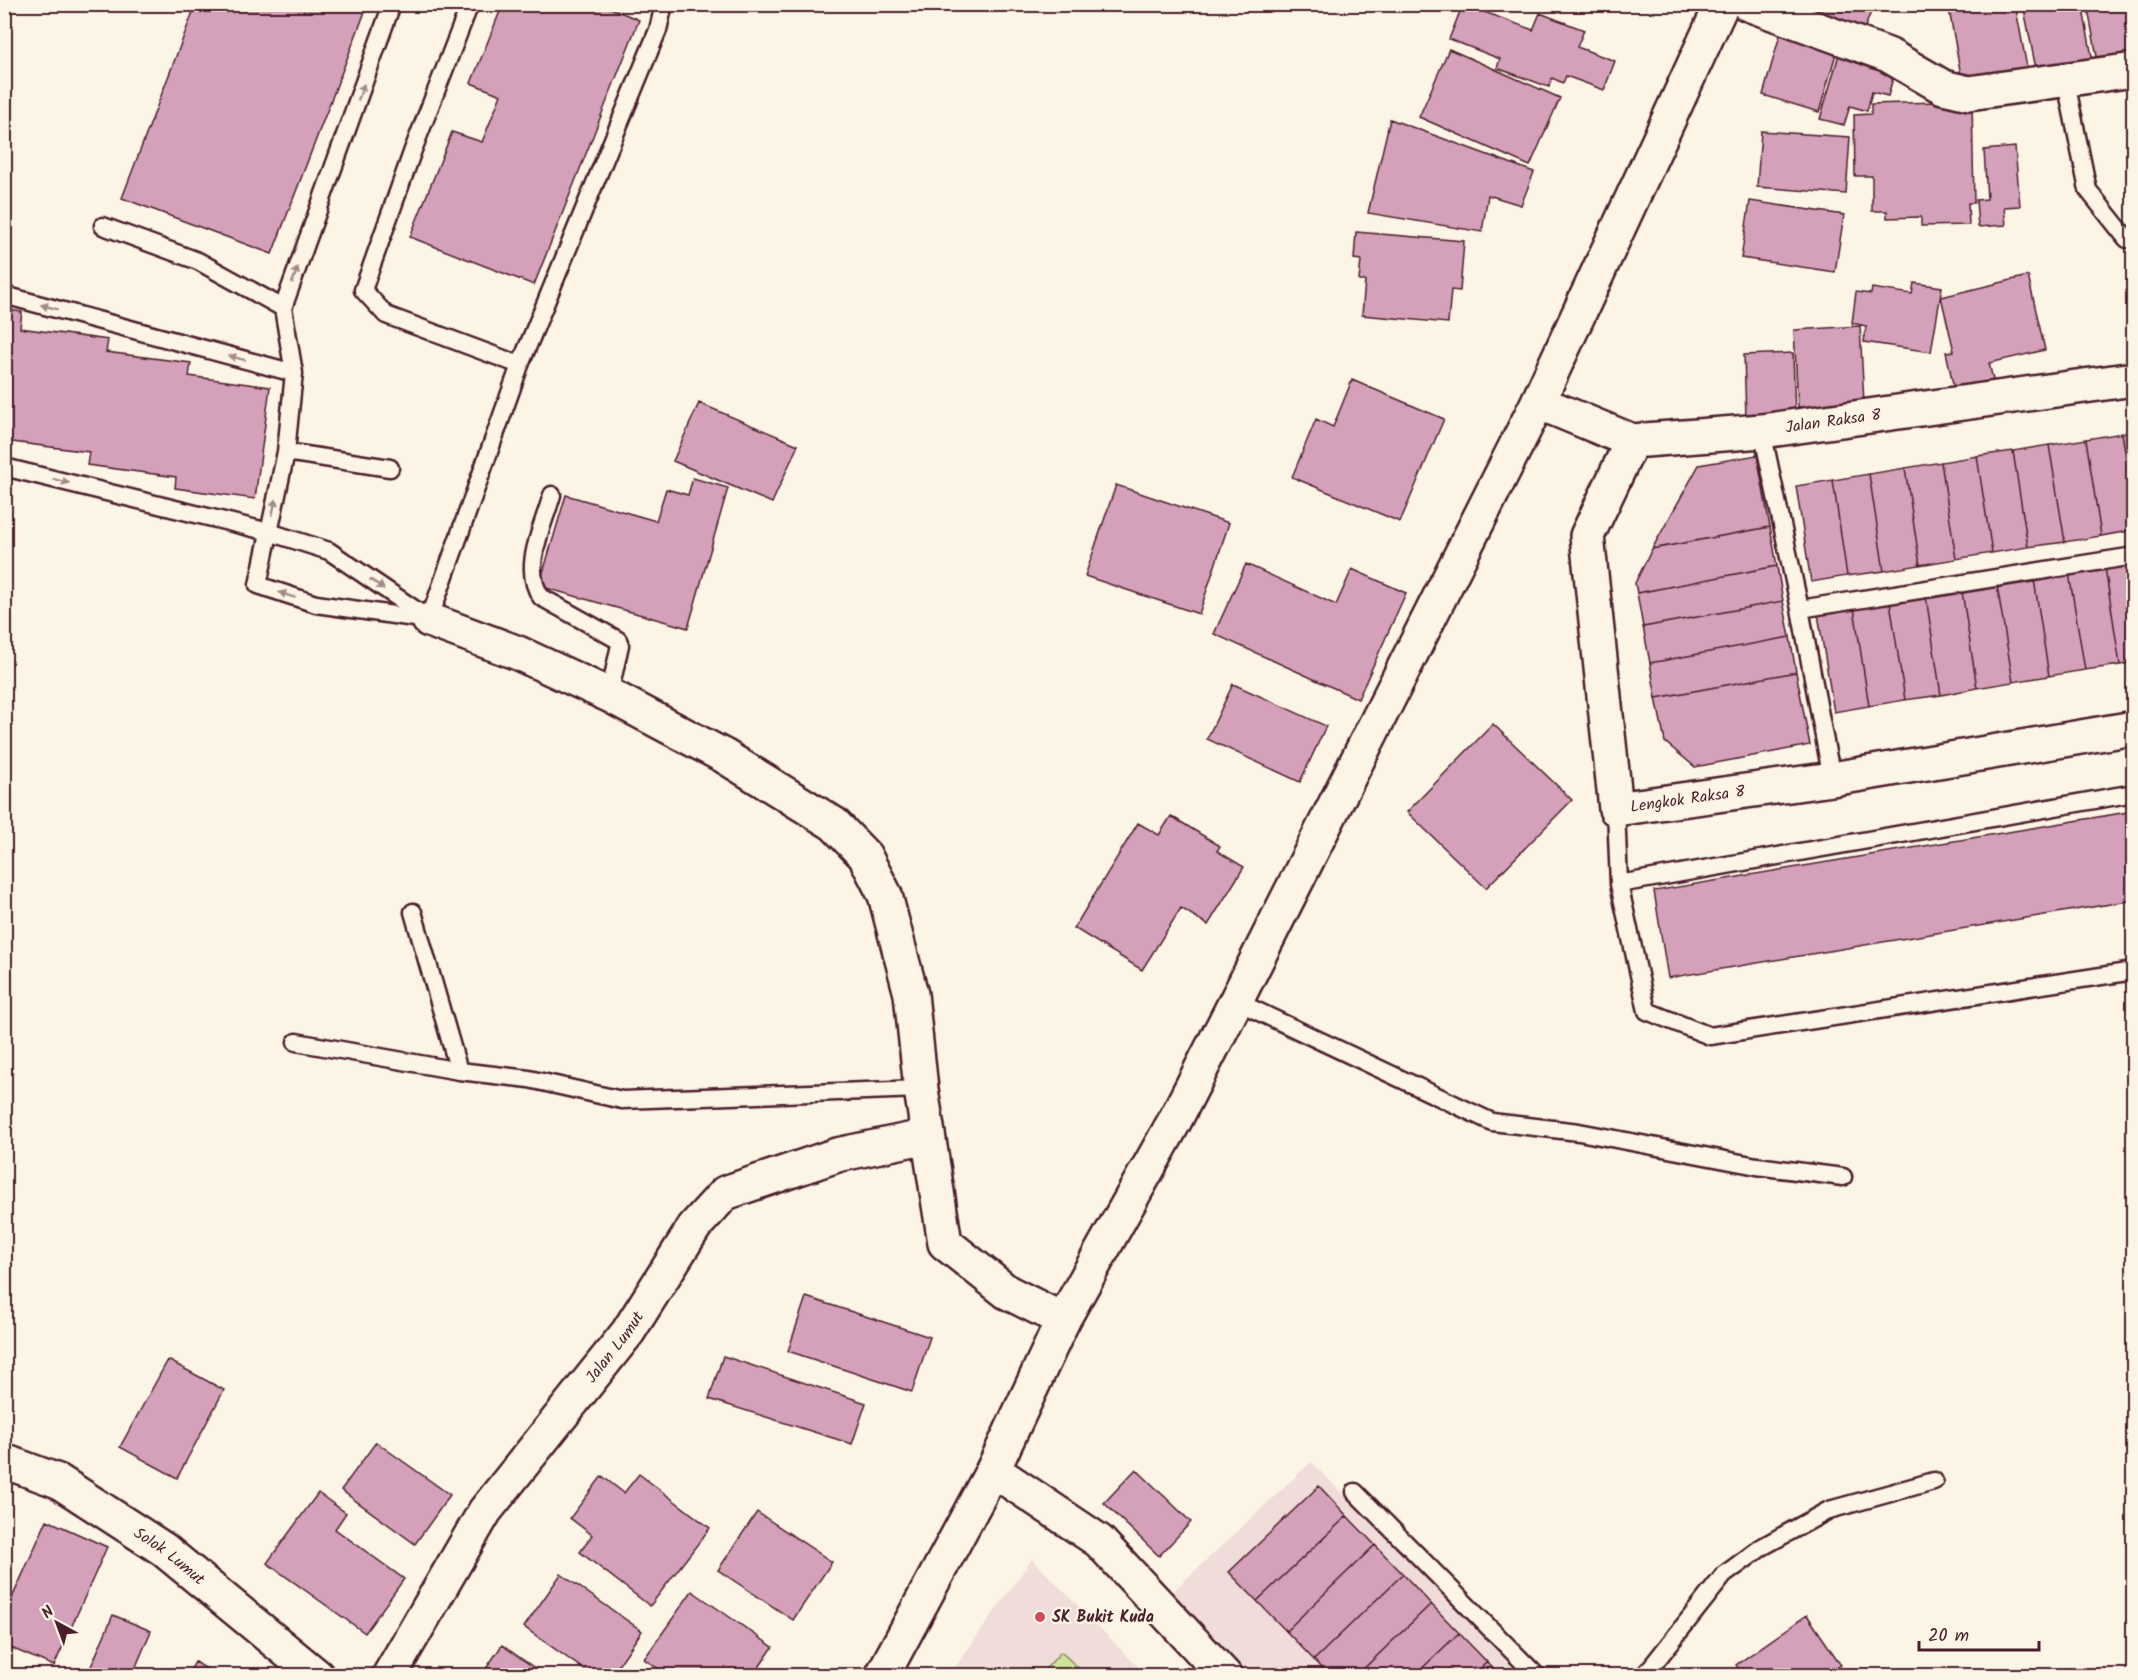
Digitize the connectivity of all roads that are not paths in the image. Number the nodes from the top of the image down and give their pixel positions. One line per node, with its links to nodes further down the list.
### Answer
1 (392, 4): 11 (lane, one-way to 1)
2 (470, 4): 12 (lane)
3 (664, 4): 12 (lane)
4 (1722, 4): 15 (street)
5 (1748, 4): 7 (street)
6 (2133, 70): 7 (street)
7 (2066, 82): 9 (lane)
8 (103, 226): 11 (lane)
9 (2127, 239)
10 (4, 295): 13 (lane, one-way to 10)
11 (283, 308): 13 (lane)
12 (520, 365): 25 (lane)
13 (294, 373): 18 (lane)
14 (2133, 379): 16 (street, Jalan Raksa 8)
15 (1538, 402): 17 (street, Jalan Raksa 8); 34 (street)
16 (1762, 431): 17 (street, Jalan Raksa 8); 24 (lane)
17 (1632, 441): 30 (street, Lengkok Raksa 8)
18 (286, 452): 20 (lane); 22 (lane, one-way to 18)
19 (4, 467): 22 (lane, one-way to 22)
20 (390, 468)
21 (552, 495): 26 (lane)
22 (269, 532): 25 (lane, one-way to 25); 25 (lane, one-way to 22)
23 (2133, 556): 24 (lane)
24 (1800, 609): 28 (lane)
25 (429, 620): 26 (street)
26 (609, 695): 37 (street)
27 (2133, 729): 28 (street, Lengkok Raksa 8)
28 (1832, 779): 30 (street, Lengkok Raksa 8)
29 (2133, 793): 31 (lane)
30 (1616, 809): 31 (lane)
31 (1619, 884): 33 (lane)
32 (413, 912): 36 (lane)
33 (2133, 971)
34 (1236, 1001): 39 (lane); 40 (street)
35 (296, 1042): 36 (lane)
36 (459, 1071): 37 (lane)
37 (921, 1089): 38 (street)
38 (928, 1136): 40 (street); 46 (street, Jalan Lumut)
39 (1843, 1177)
40 (1063, 1320): 42 (street)
41 (4, 1461): 45 (street, Solok Lumut)
42 (993, 1470): 47 (street); 48 (street)
43 (1934, 1480): 50 (lane)
44 (1355, 1492): 49 (lane)
45 (317, 1676)
46 (389, 1676)
47 (882, 1676)
48 (1225, 1676)
49 (1537, 1676)
50 (1644, 1676)

